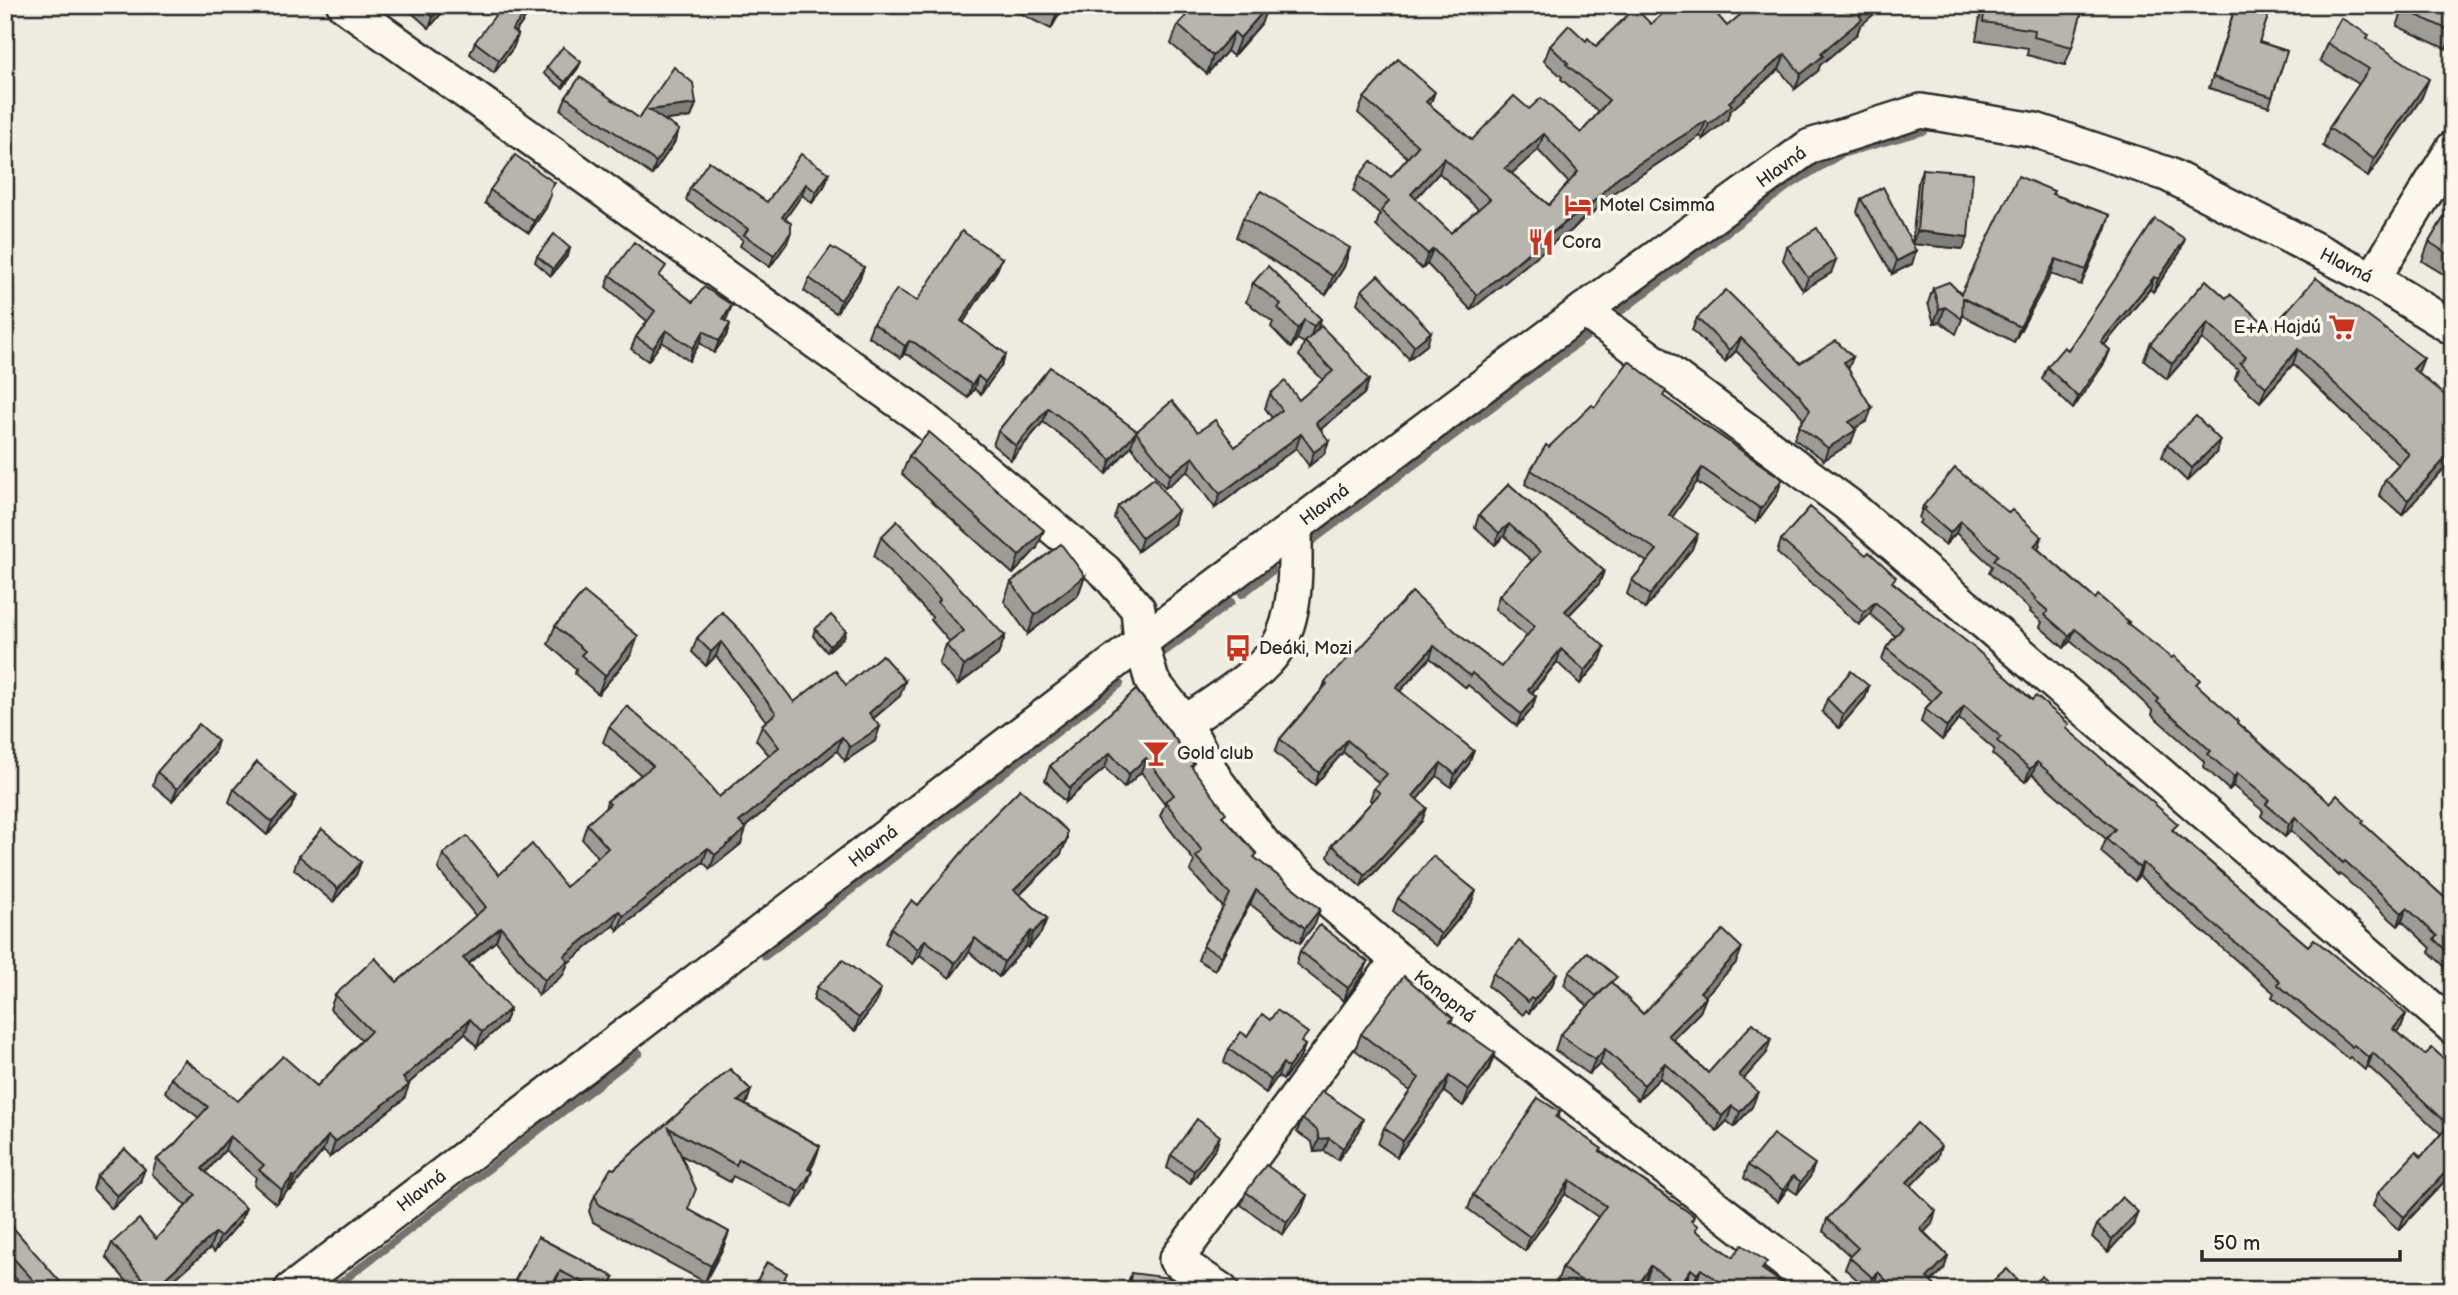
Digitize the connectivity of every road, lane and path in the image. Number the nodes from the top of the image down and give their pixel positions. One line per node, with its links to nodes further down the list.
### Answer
1 (344, 5): 7 (street, Konopná)
2 (2453, 148): 3 (street)
3 (2373, 279): 4 (street, Hlavná); 5 (street, Hlavná)
4 (1584, 310): 6 (street, Hlavná); 10 (street)
5 (2453, 328)
6 (1295, 527): 7 (street, Hlavná); 8 (street)
7 (1141, 642): 8 (street, Konopná); 11 (street, Hlavná)
8 (1185, 723): 9 (street, Konopná)
9 (1398, 960): 12 (street); 13 (street, Konopná)
10 (2453, 1027)
11 (291, 1290)
12 (1221, 1290)
13 (1822, 1290)

